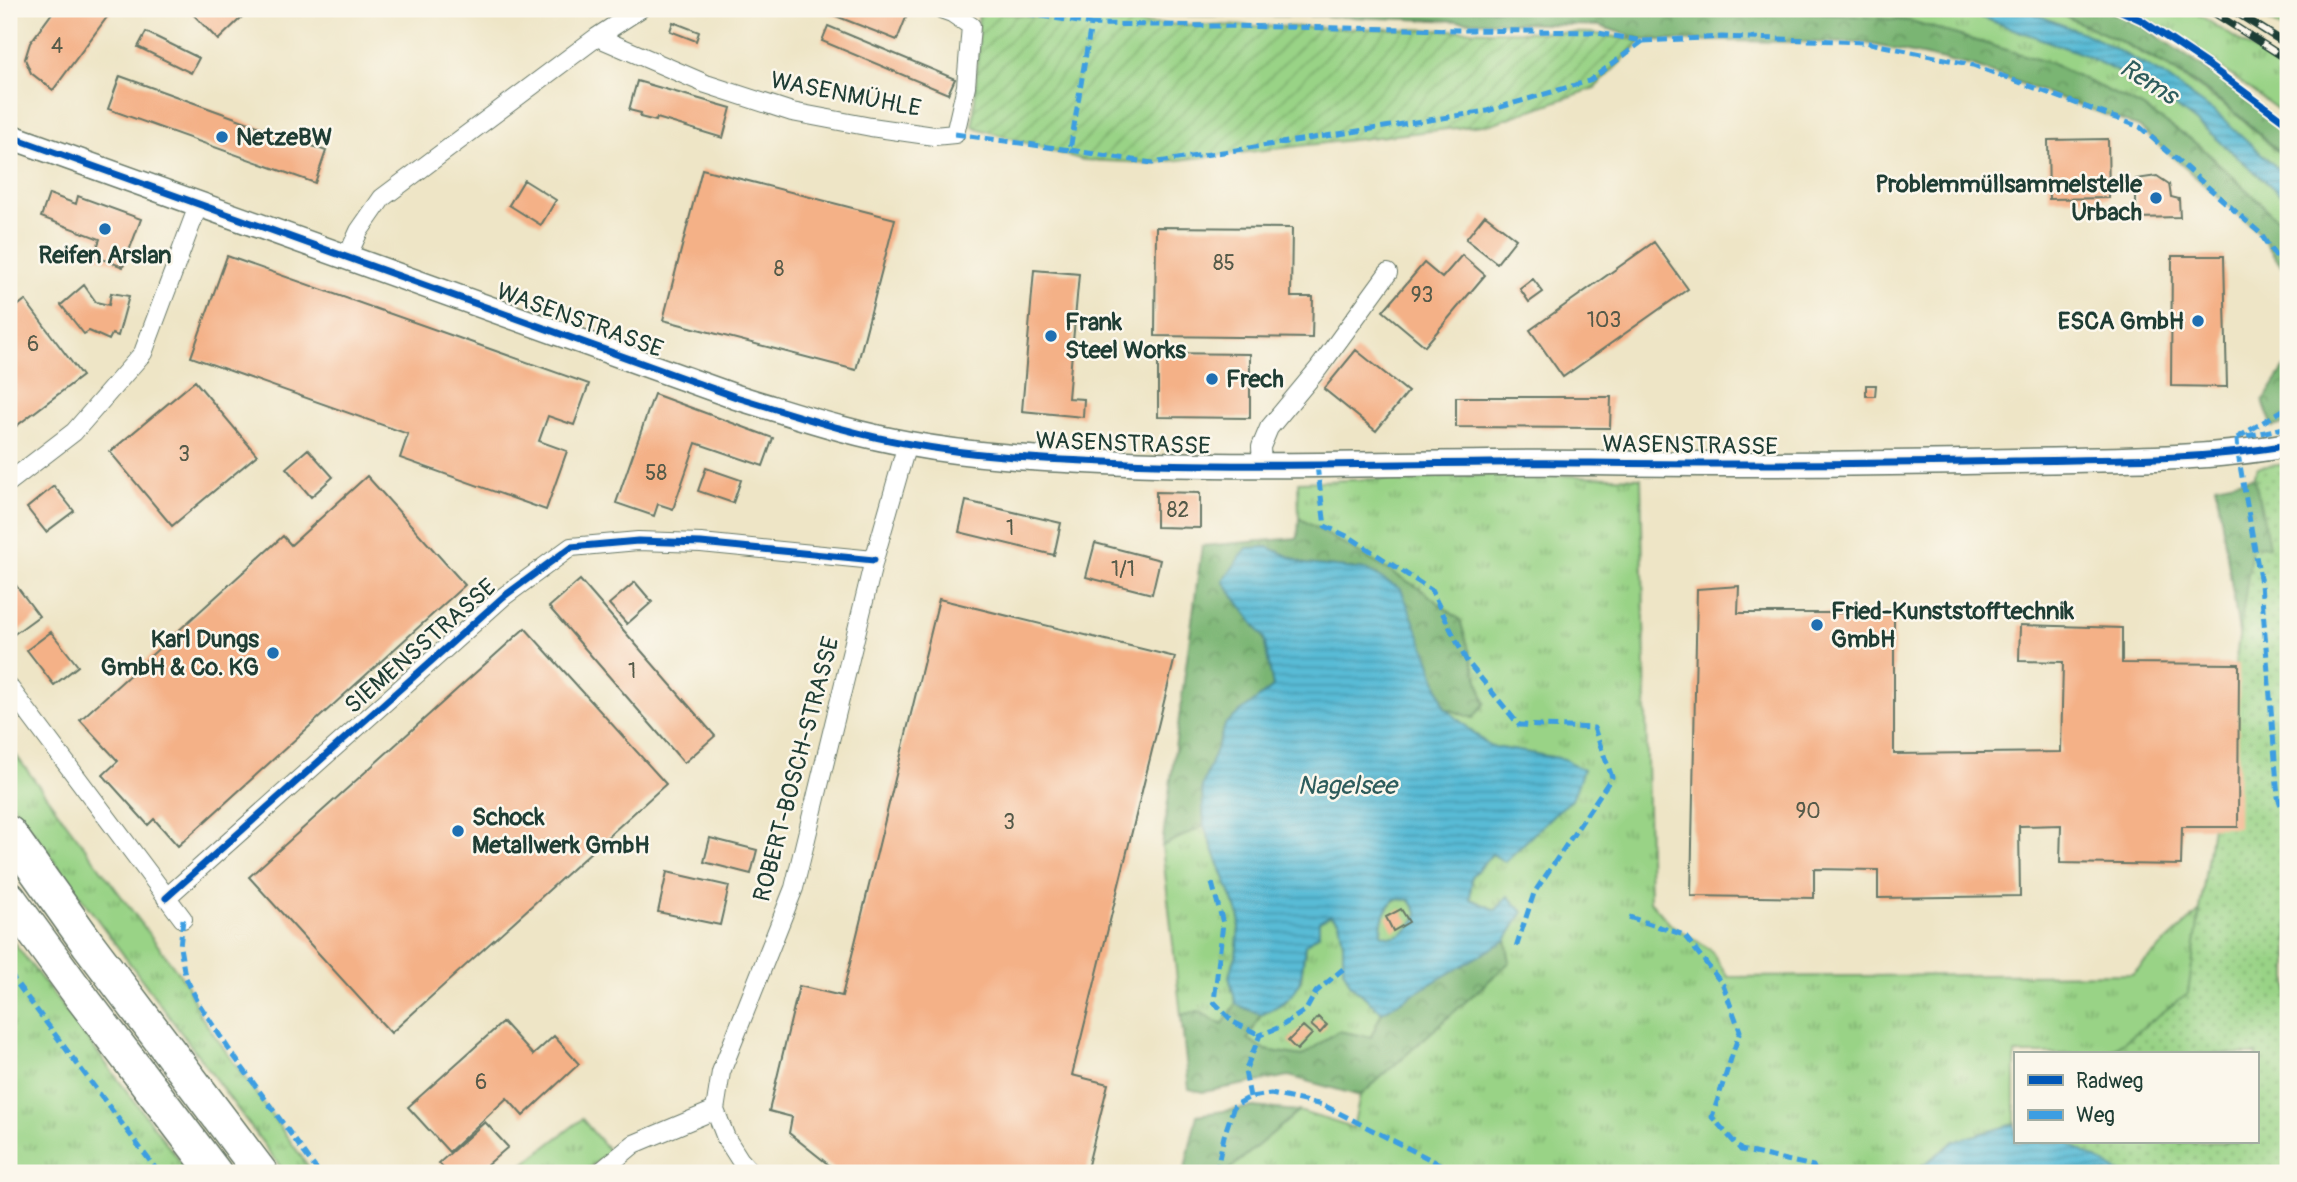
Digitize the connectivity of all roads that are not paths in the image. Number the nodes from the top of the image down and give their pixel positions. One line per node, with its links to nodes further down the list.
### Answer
1 (640, 9): 3 (street)
2 (941, 9): 3 (street, WASENMÜHLE)
3 (597, 37): 6 (street)
4 (9, 136): 5 (street, WASENSTRASSE)
5 (198, 206): 6 (street, WASENSTRASSE); 11 (street)
6 (347, 257): 8 (street, WASENSTRASSE)
7 (1388, 273): 10 (street)
8 (907, 444): 10 (street, WASENSTRASSE); 12 (street, ROBERT-BOSCH-STRASSE)
9 (2288, 445): 10 (street, WASENSTRASSE)
10 (1262, 466)
11 (9, 482)
12 (874, 560): 16 (street, SIEMENSSTRASSE); 18 (street, ROBERT-BOSCH-STRASSE)
13 (9, 687): 16 (street)
14 (9, 833): 20 (highway)
15 (9, 898): 19 (highway)
16 (166, 898): 17 (street)
17 (183, 919)
18 (715, 1110): 21 (street); 22 (street)
19 (215, 1173)
20 (261, 1173)
21 (598, 1173)
22 (752, 1173)

